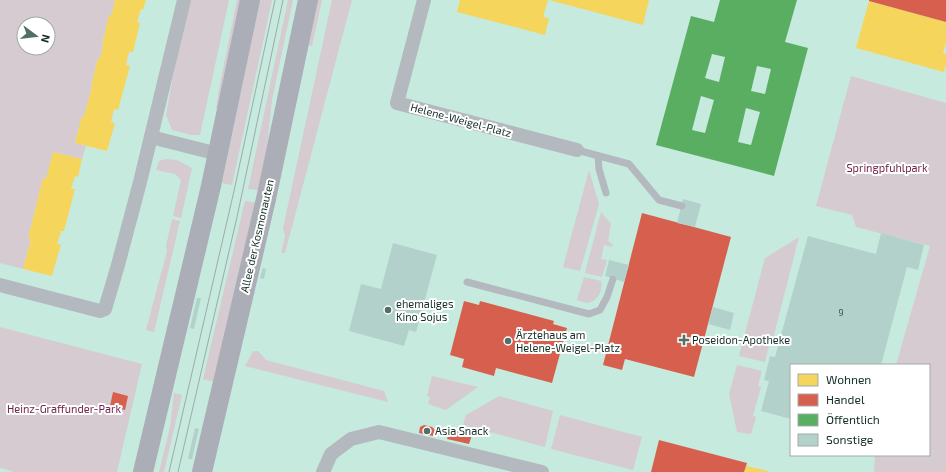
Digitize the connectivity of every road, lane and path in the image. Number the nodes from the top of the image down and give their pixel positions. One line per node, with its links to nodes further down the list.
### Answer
1 (184, 0): 5 (street)
2 (250, 0): 7 (main road)
3 (308, 0): 15 (main road, Allee der Kosmonauten)
4 (424, 0): 6 (street, Helene-Weigel-Platz)
5 (151, 137): 7 (street); 13 (street)
6 (577, 150): 8 (lane, Helene-Weigel-Platz)
7 (218, 154): 14 (main road)
8 (598, 156): 9 (lane); 10 (lane, Helene-Weigel-Platz)
9 (606, 193)
10 (682, 206)
11 (613, 279): 12 (lane)
12 (467, 282)
13 (0, 285)
14 (143, 472)
15 (202, 472)
16 (323, 472): 17 (street)
17 (542, 472)

